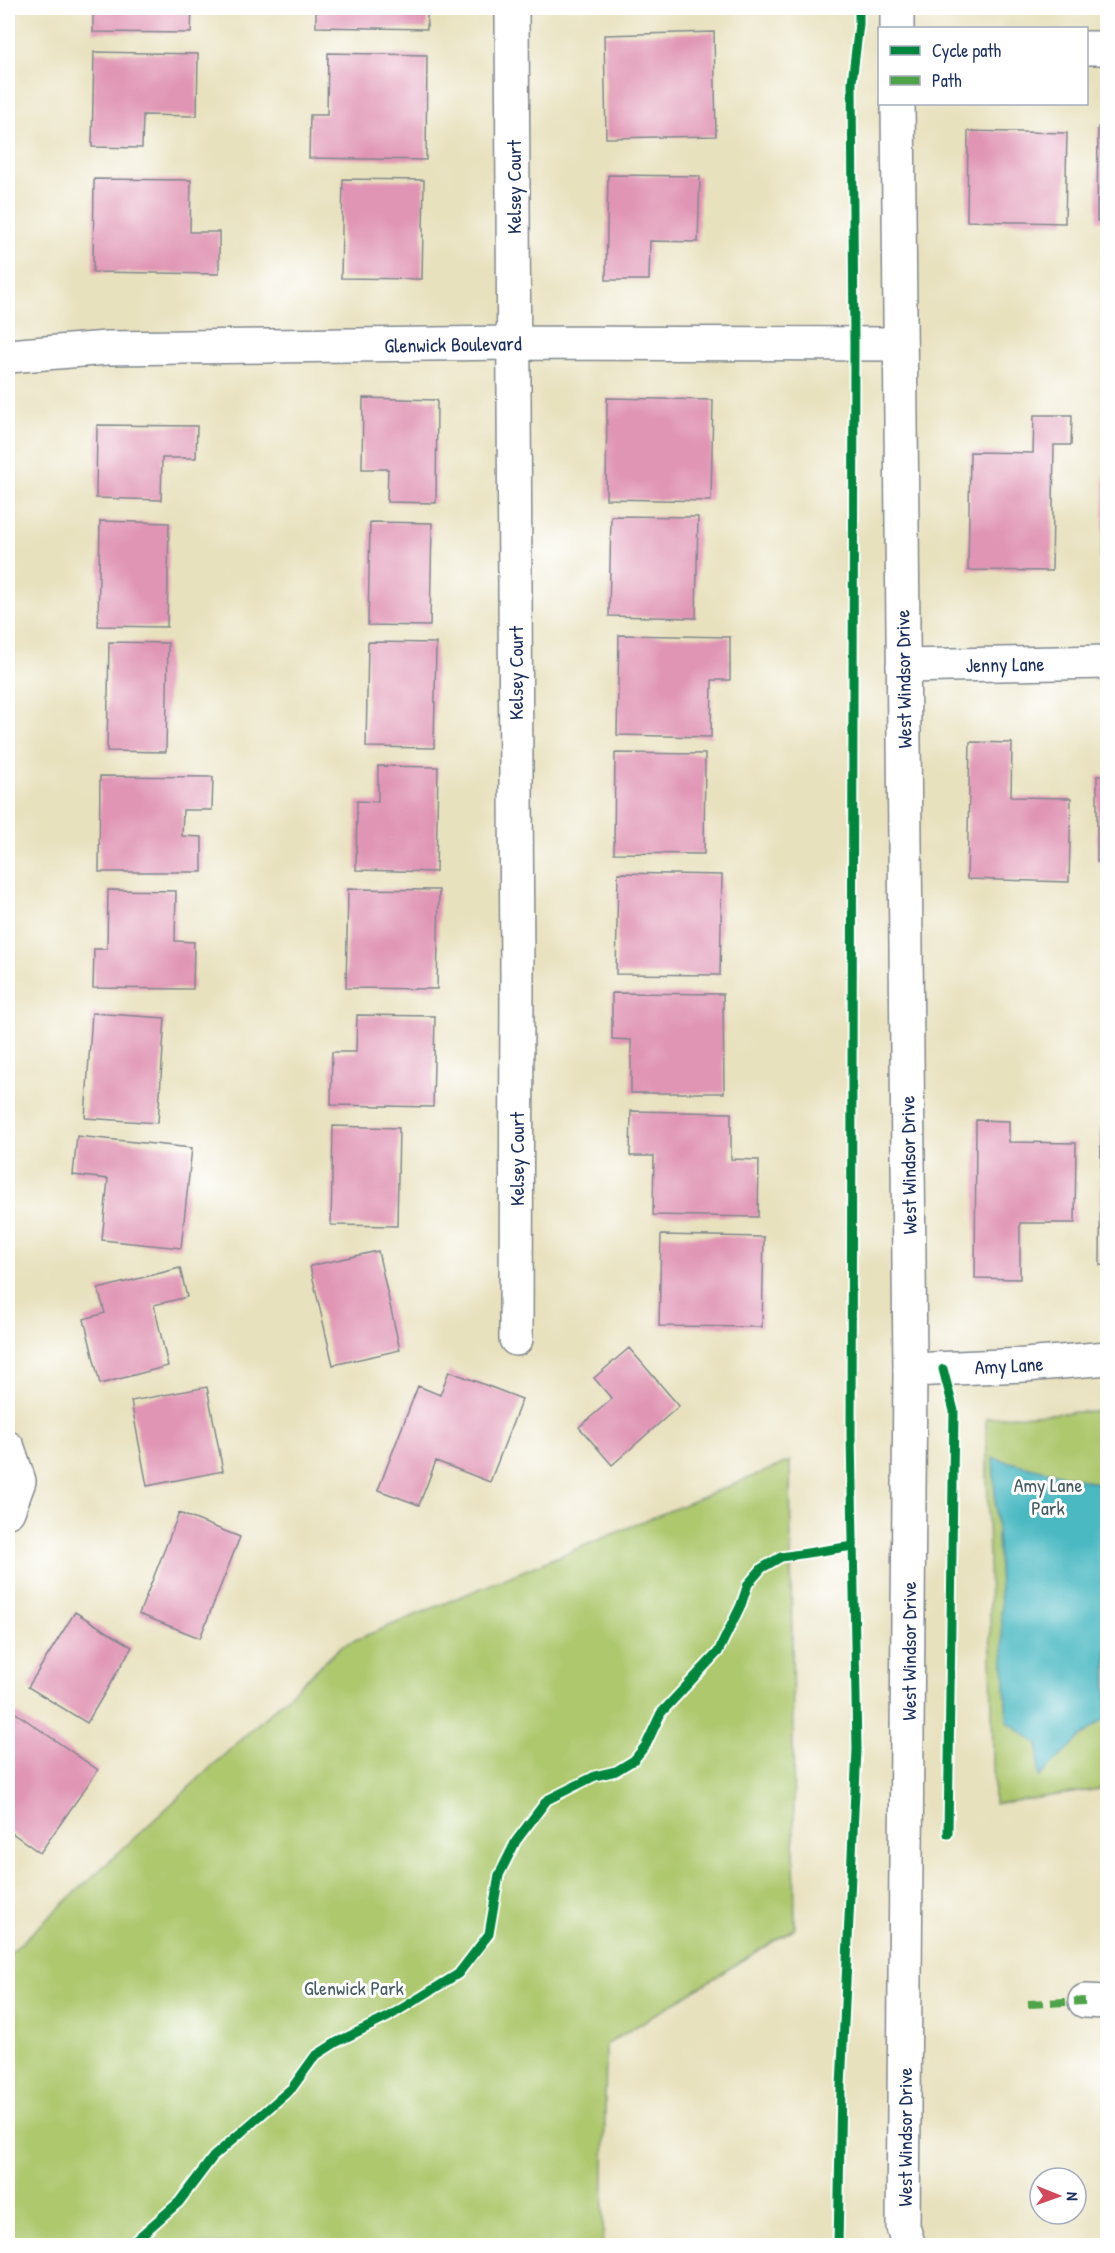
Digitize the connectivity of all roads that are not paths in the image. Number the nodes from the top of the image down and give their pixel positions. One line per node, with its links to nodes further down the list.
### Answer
1 (512, 8): 7 (street, Kelsey Court)
2 (897, 8): 3 (street)
3 (897, 27)
4 (1088, 48): 5 (street)
5 (1107, 48)
6 (898, 105): 8 (street, West Windsor Drive)
7 (514, 343): 8 (street, Glenwick Boulevard); 9 (street, Glenwick Boulevard); 12 (street, Kelsey Court)
8 (900, 344): 11 (street, West Windsor Drive)
9 (8, 356)
10 (1107, 662): 11 (street, Jenny Lane)
11 (903, 666): 14 (street, West Windsor Drive)
12 (516, 1339)
13 (1107, 1358): 14 (street, Amy Lane)
14 (910, 1370): 17 (street, West Windsor Drive)
15 (8, 1449): 16 (street)
16 (8, 1511)
17 (903, 2239)

